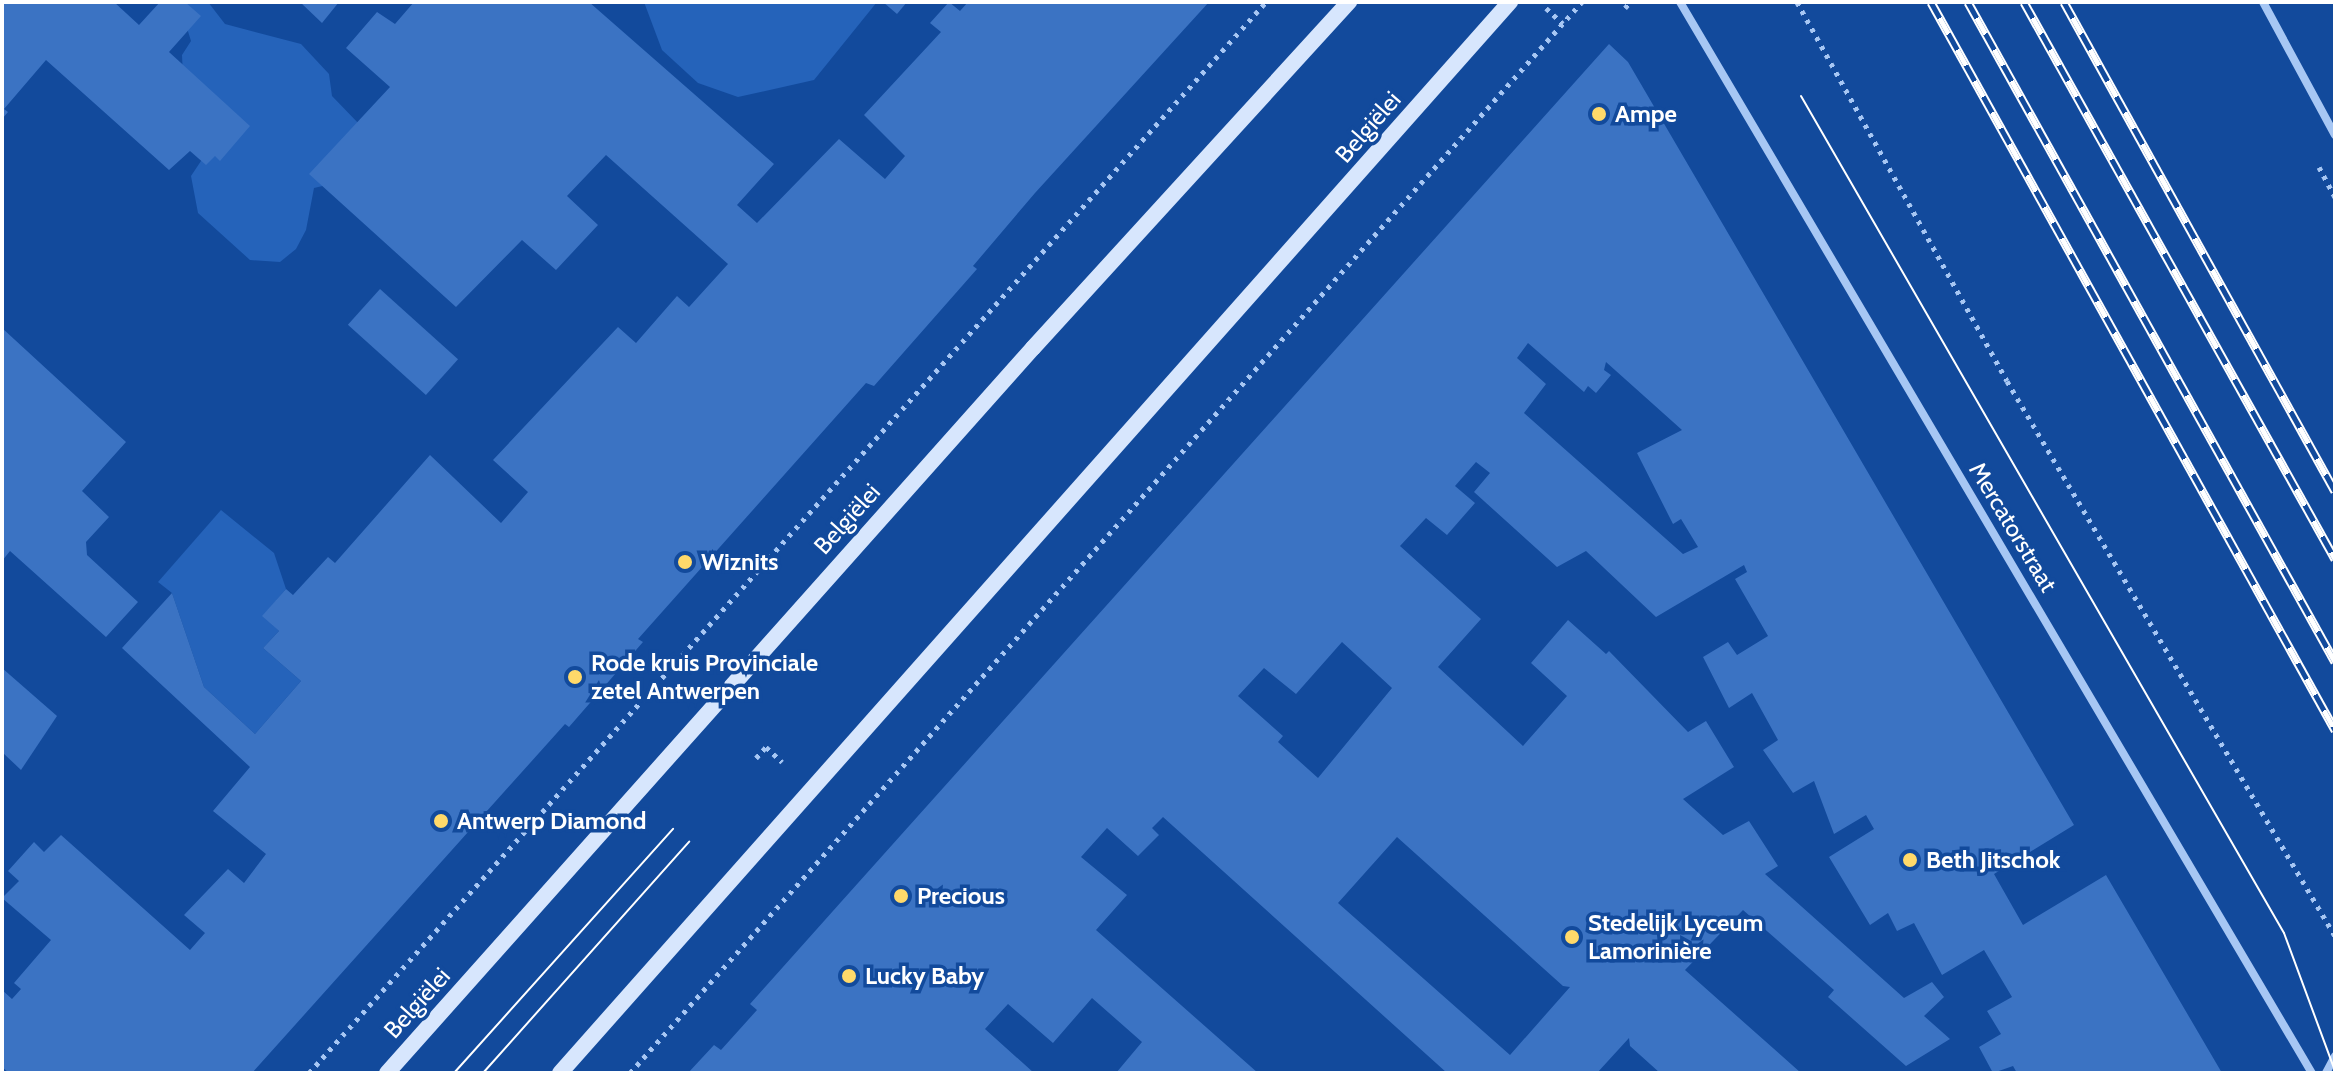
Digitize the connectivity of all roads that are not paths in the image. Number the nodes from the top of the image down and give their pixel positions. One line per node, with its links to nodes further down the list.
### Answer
1 (1349, 2): 7 (street, Belgiëlei)
2 (1510, 2): 8 (street, Belgiëlei)
3 (1680, 2): 9 (street, Mercatorstraat)
4 (2263, 2): 5 (street)
5 (2335, 135)
6 (2335, 1056): 10 (street)
7 (387, 1073)
8 (560, 1073)
9 (2312, 1073)
10 (2326, 1073)

